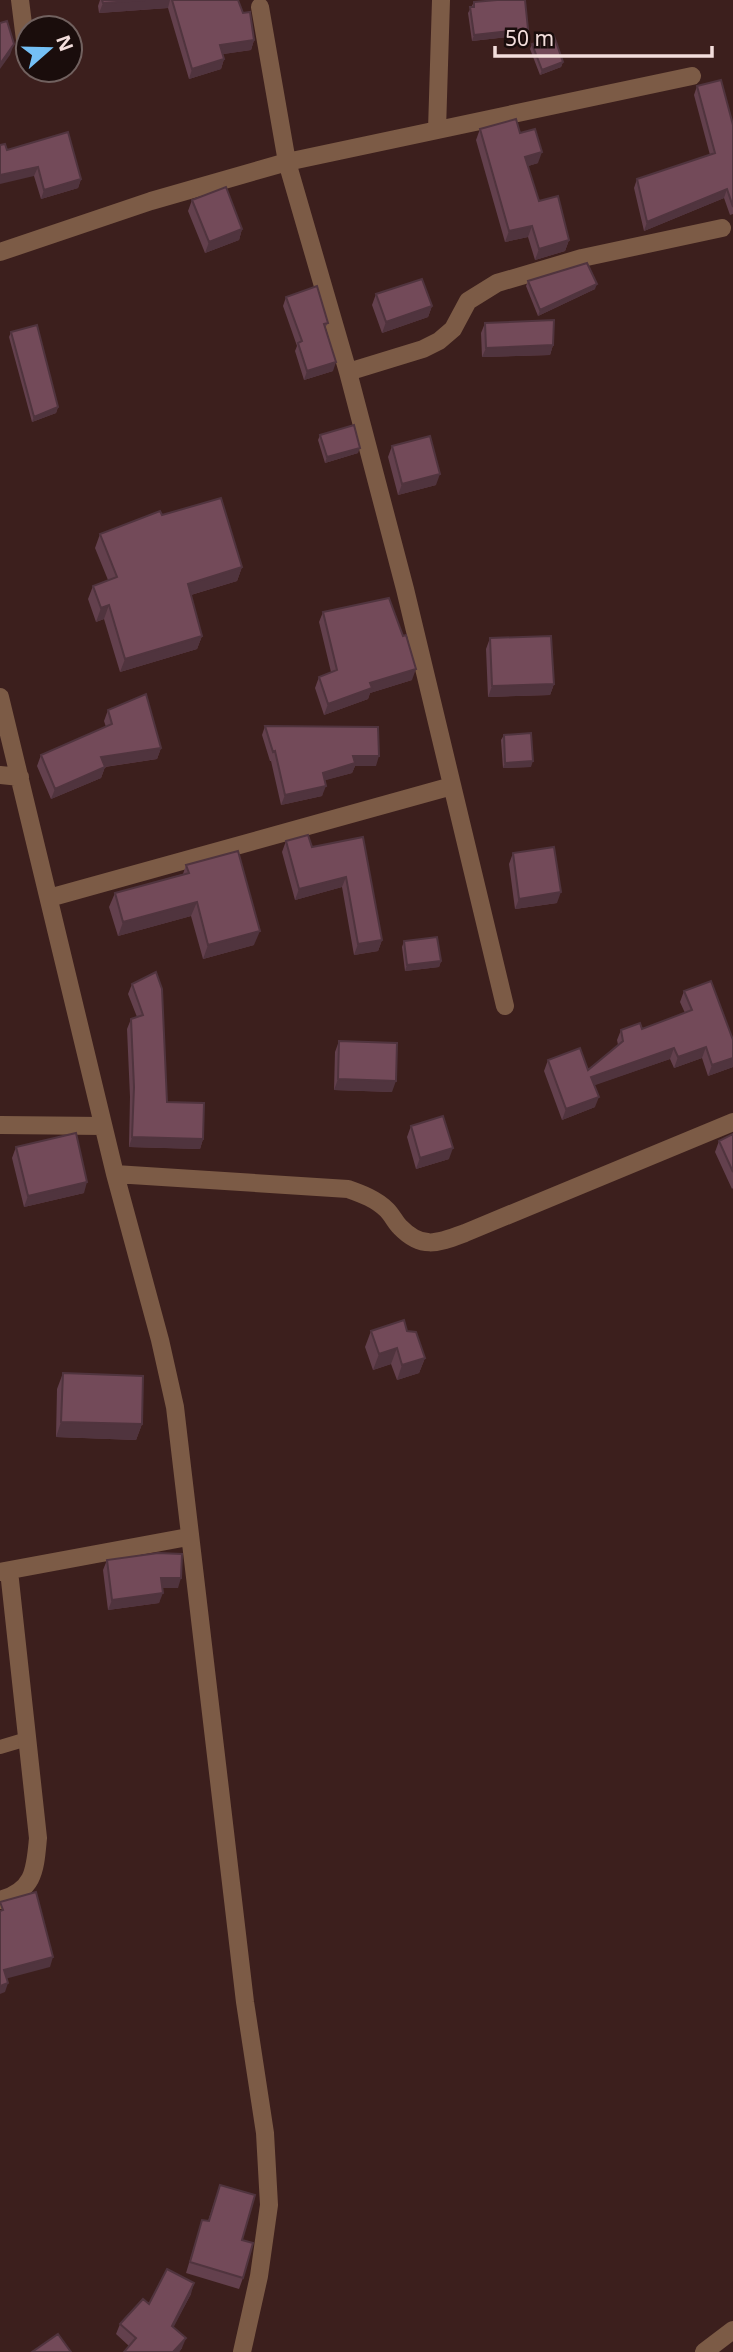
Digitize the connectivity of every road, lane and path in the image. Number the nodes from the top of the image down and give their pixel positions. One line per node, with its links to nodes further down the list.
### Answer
1 (442, 0): 4 (street)
2 (260, 7): 5 (street)
3 (692, 76): 4 (street)
4 (437, 130): 5 (street)
5 (287, 162): 7 (street); 8 (street)
6 (722, 228): 8 (street)
7 (0, 252)
8 (348, 372): 12 (street)
9 (0, 697): 11 (street)
10 (0, 775): 11 (street)
11 (20, 776): 13 (street)
12 (452, 786): 13 (street); 14 (street)
13 (49, 898): 17 (street)
14 (505, 1006)
15 (733, 1122): 18 (street)
16 (0, 1125): 17 (street)
17 (103, 1126): 18 (street)
18 (115, 1174): 19 (street)
19 (188, 1537): 20 (street); 25 (street)
20 (4, 1571): 21 (street)
21 (27, 1739): 22 (lane); 23 (street)
22 (0, 1746)
23 (0, 1900)
24 (733, 2330): 26 (street)
25 (242, 2352)
26 (704, 2352)

